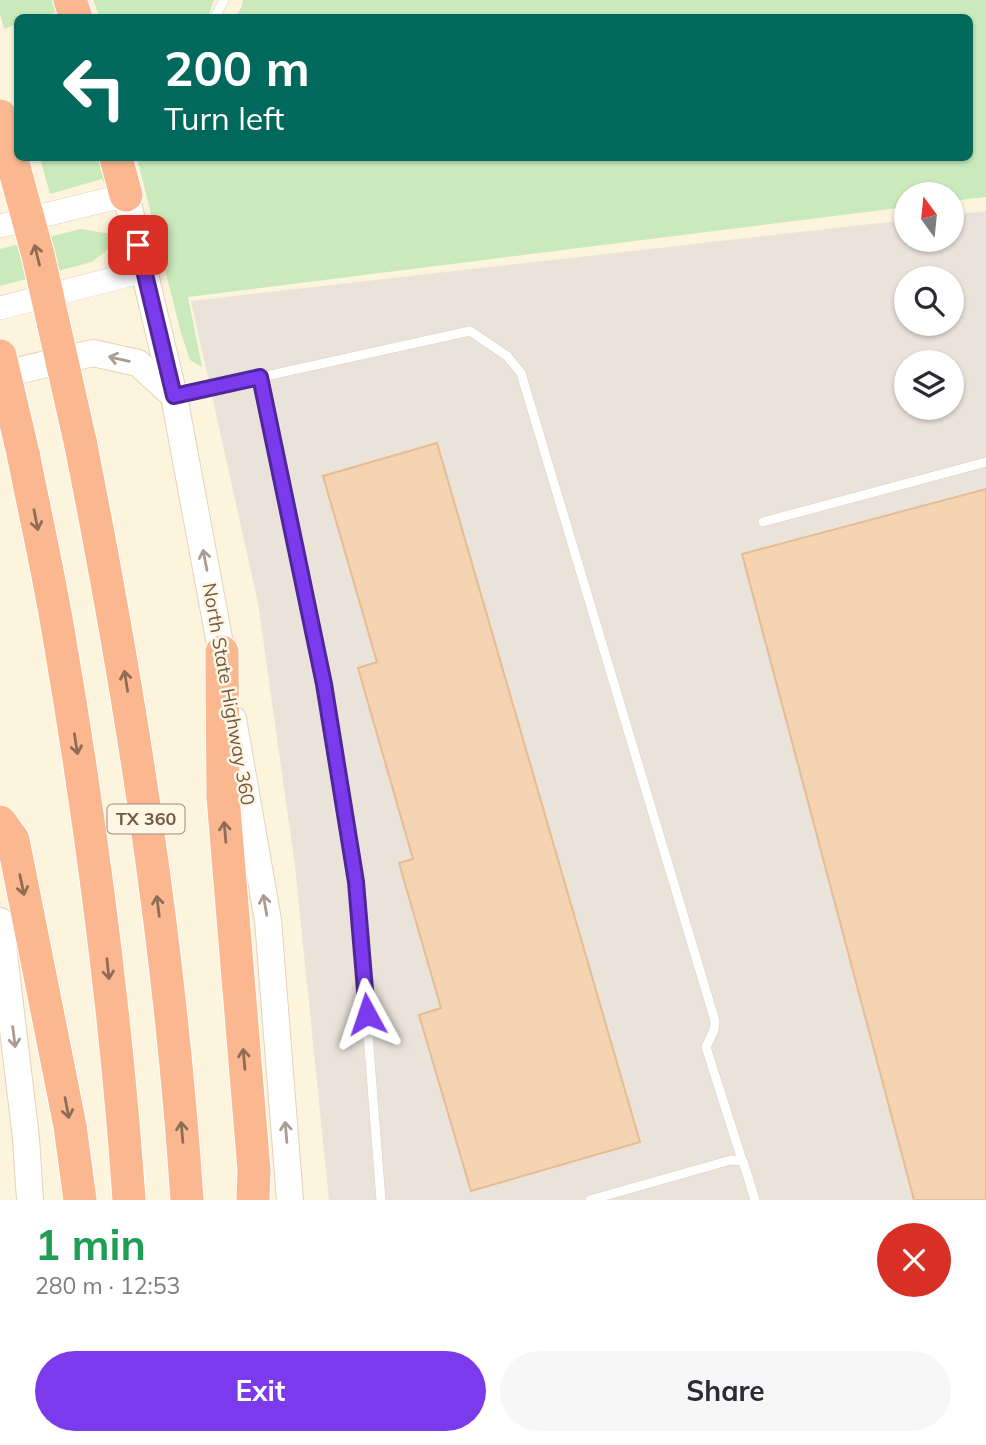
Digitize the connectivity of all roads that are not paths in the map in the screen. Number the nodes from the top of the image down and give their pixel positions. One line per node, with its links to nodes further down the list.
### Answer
1 (0, 116): 20 (highway, TX 360, one-way to 1, bridge)
2 (117, 161): 3 (highway)
3 (126, 195): 4 (street); 5 (main road, North State Highway 360)
4 (0, 226)
5 (145, 271): 6 (street); 10 (main road, North State Highway 360)
6 (0, 308)
7 (0, 356): 19 (highway, TX 360, one-way to 19, bridge)
8 (0, 375): 10 (main road, one-way to 8)
9 (260, 377): 10 (lane); 16 (lane); 23 (lane)
10 (174, 396): 13 (main road, North State Highway 360, one-way to 10)
11 (986, 462): 12 (lane)
12 (762, 522)
13 (222, 652): 21 (highway, one-way to 13); 22 (main road, North State Highway 360, one-way to 13)
14 (0, 822): 18 (highway, one-way to 18)
15 (0, 920): 17 (main road, one-way to 17)
16 (742, 1160): 24 (lane); 25 (lane)
17 (30, 1200)
18 (80, 1200)
19 (129, 1200)
20 (187, 1200)
21 (253, 1200)
22 (290, 1200)
23 (381, 1200)
24 (590, 1200)
25 (755, 1200)

